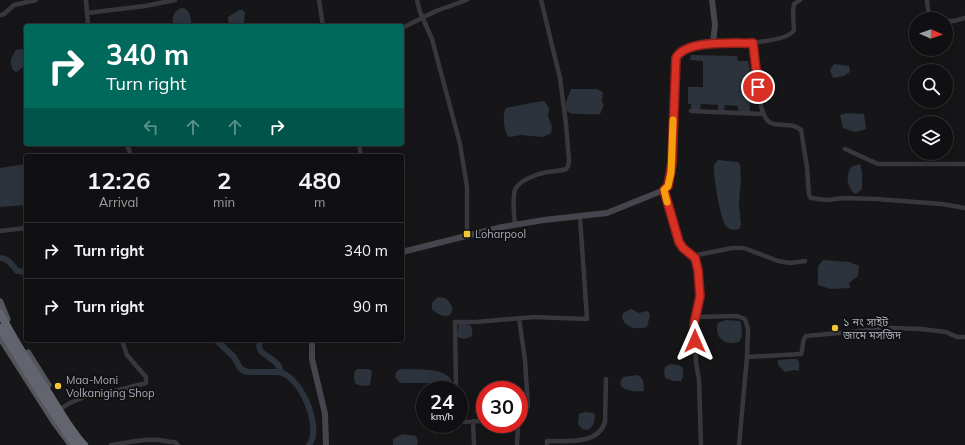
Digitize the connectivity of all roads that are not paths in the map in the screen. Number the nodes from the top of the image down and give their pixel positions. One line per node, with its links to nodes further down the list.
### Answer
1 (36, 0): 13 (street)
2 (86, 0): 12 (street)
3 (175, 0): 12 (street)
4 (319, 0): 18 (street)
5 (417, 0): 14 (street)
6 (467, 0): 14 (street)
7 (541, 0): 29 (street)
8 (712, 0): 20 (street)
9 (800, 0): 21 (street)
10 (927, 0): 11 (street)
11 (928, 12)
12 (87, 13): 17 (street)
13 (0, 15)
14 (423, 17): 19 (street); 32 (street)
15 (965, 18): 16 (street)
16 (953, 21)
17 (88, 24)
18 (323, 24)
19 (404, 27)
20 (713, 42): 21 (street); 26 (street)
21 (753, 43): 23 (street)
22 (691, 111): 23 (street)
23 (762, 114): 27 (street)
24 (845, 149): 25 (street)
25 (965, 164)
26 (664, 190): 28 (street); 34 (street)
27 (965, 208)
28 (580, 217): 29 (street); 39 (street)
29 (515, 225): 32 (street)
30 (24, 228): 31 (street)
31 (0, 231)
32 (467, 236): 33 (street)
33 (404, 252)
34 (692, 254): 35 (street); 38 (street)
35 (805, 261)
36 (0, 302): 49 (main road)
37 (0, 313): 55 (highway)
38 (696, 317): 45 (street); 62 (street)
39 (519, 318): 47 (street); 48 (street)
40 (0, 328): 54 (highway)
41 (0, 337): 53 (main road)
42 (965, 337): 45 (street)
43 (123, 342): 49 (street)
44 (312, 342): 58 (street)
45 (747, 357): 63 (street)
46 (606, 379): 61 (street)
47 (456, 381)
48 (526, 381)
49 (62, 408): 55 (main road)
50 (468, 421): 51 (street)
51 (473, 421): 59 (street)
52 (518, 433): 60 (street)
53 (71, 445)
54 (75, 445)
55 (85, 445)
56 (111, 445): 57 (street)
57 (178, 445)
58 (326, 445)
59 (474, 445)
60 (517, 445)
61 (547, 445)
62 (701, 445)
63 (739, 445)

